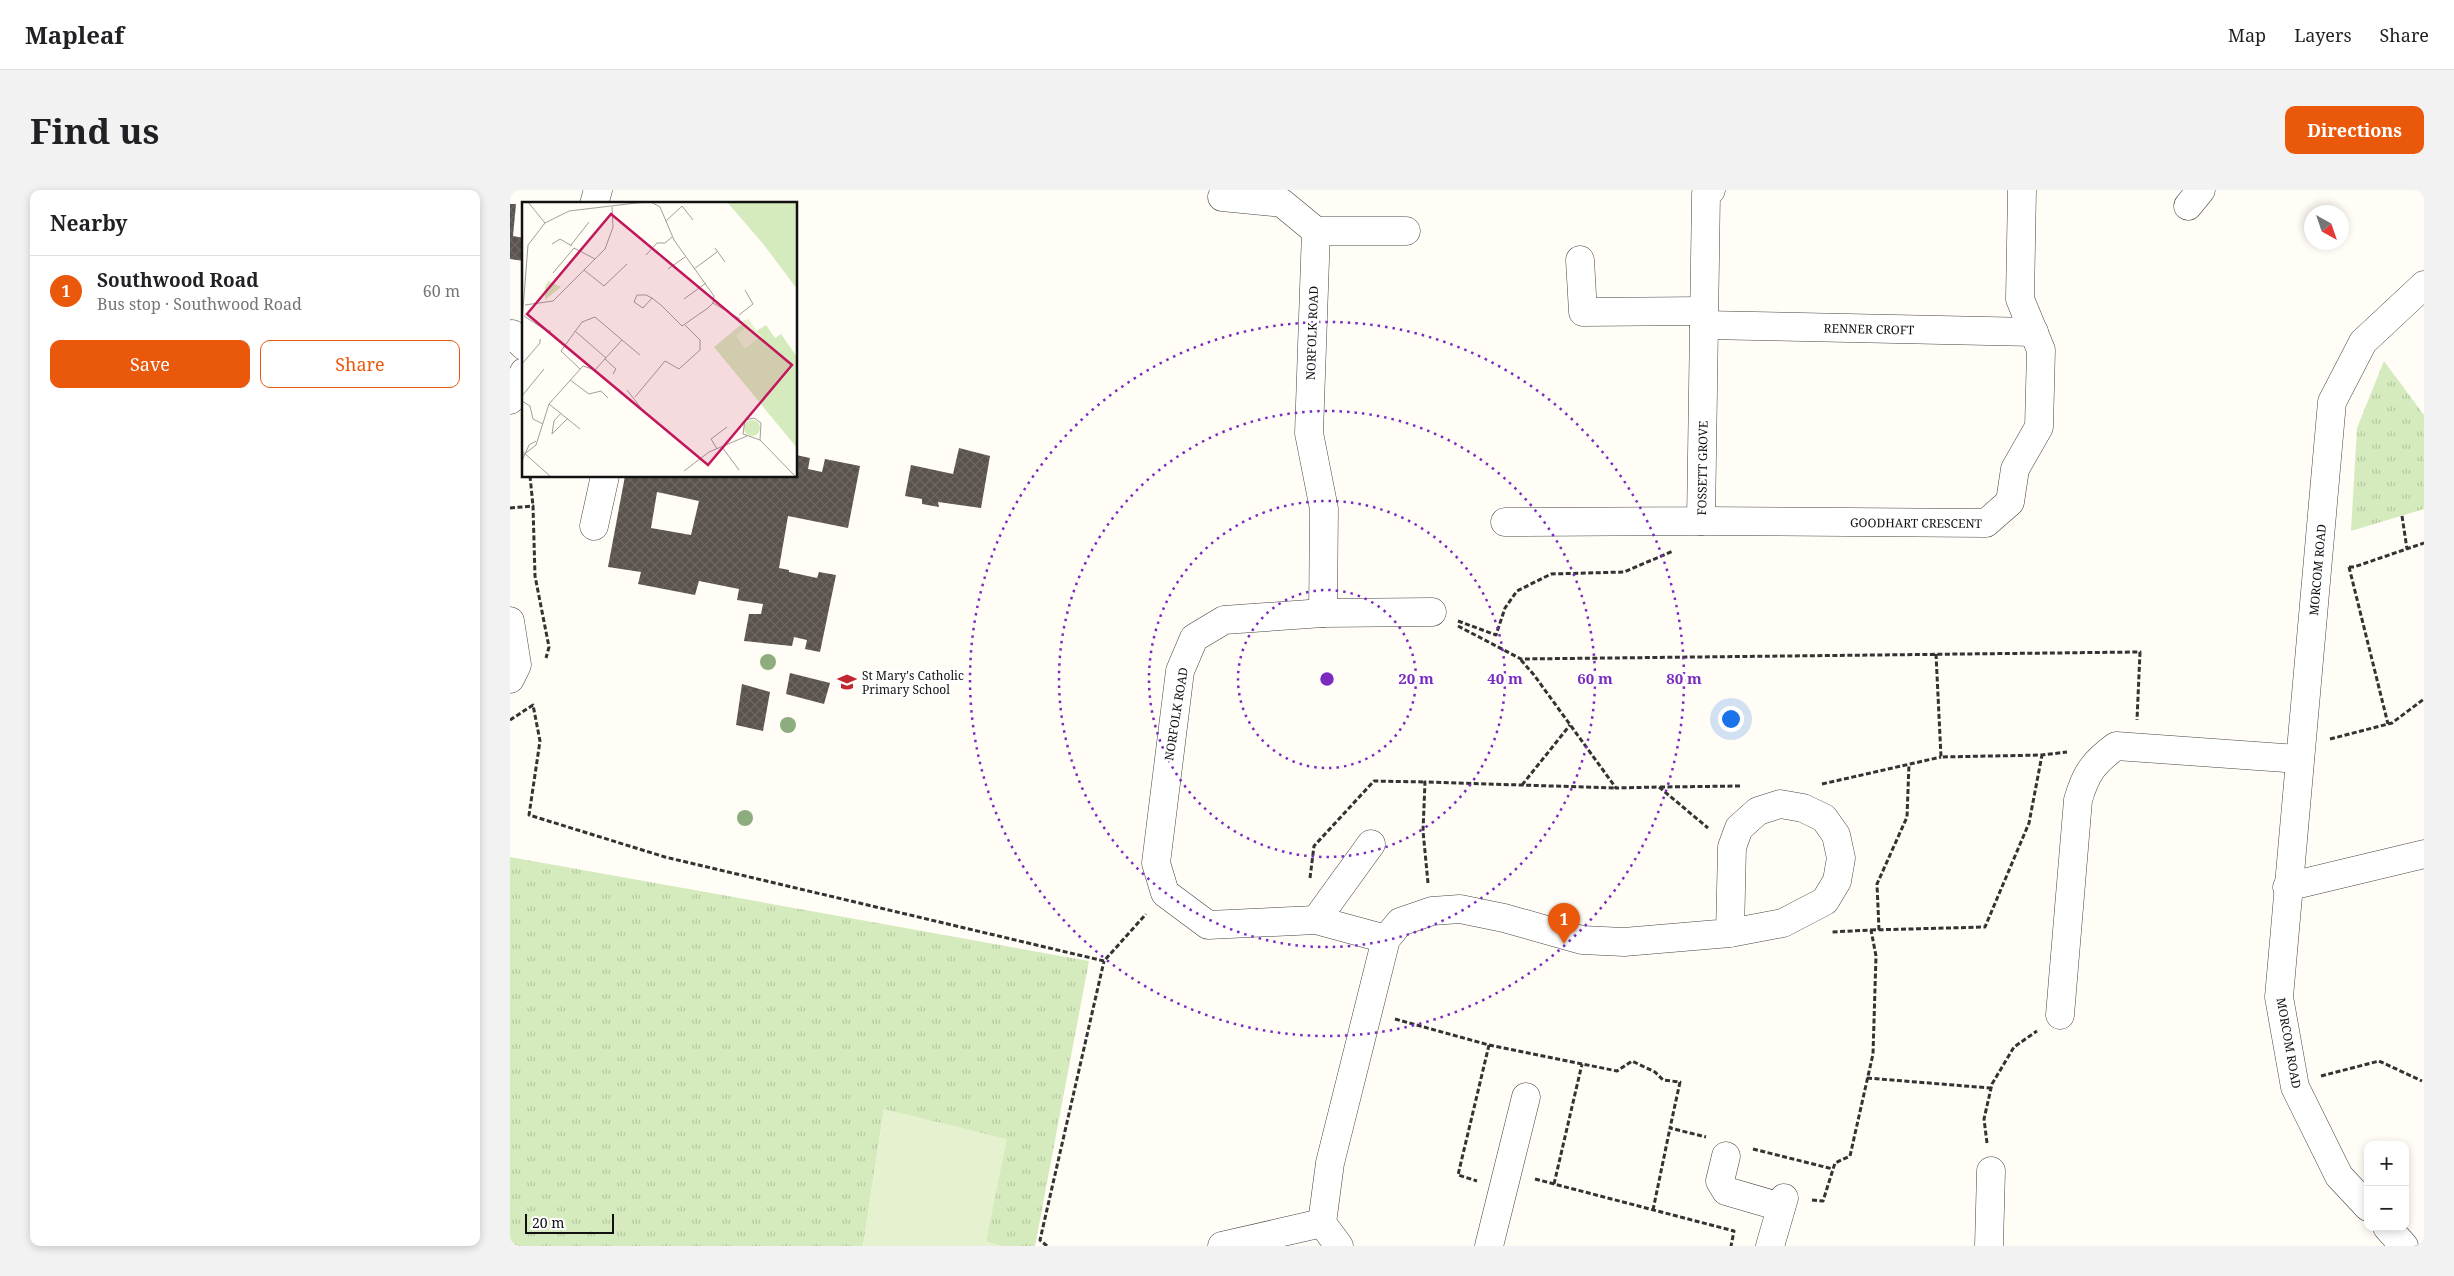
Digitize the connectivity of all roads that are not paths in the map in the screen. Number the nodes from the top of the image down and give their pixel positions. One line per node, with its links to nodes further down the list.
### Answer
1 (1711, 190): 8 (street, FOSSETT GROVE)
2 (2022, 190): 9 (street, GOODHART CRESCENT)
3 (1222, 197): 5 (street)
4 (1406, 231): 5 (street)
5 (1316, 232): 15 (street, NORFOLK ROAD)
6 (1580, 260): 8 (street)
7 (2424, 285): 18 (street, MORCOM ROAD)
8 (1704, 318): 9 (street, RENNER CROFT); 12 (street, FOSSETT GROVE)
9 (2034, 332): 12 (street, GOODHART CRESCENT)
10 (605, 478): 13 (street)
11 (1505, 522): 12 (street, FOSSETT GROVE)
12 (1701, 522)
13 (594, 526)
14 (1432, 612): 15 (street)
15 (1323, 613): 22 (street, NORFOLK ROAD)
16 (510, 621): 17 (street)
17 (510, 679)
18 (2300, 753): 21 (street, MORCOM ROAD); 25 (street)
19 (1371, 844): 22 (street)
20 (2424, 854): 21 (street)
21 (2287, 887): 29 (street, MORCOM ROAD)
22 (1316, 920): 24 (street)
23 (1730, 933): 23 (street); 24 (street)
24 (1386, 939): 30 (street)
25 (2060, 1015)
26 (1526, 1097): 34 (street)
27 (1727, 1147): 35 (street)
28 (1990, 1171): 36 (street)
29 (2364, 1203)
30 (1322, 1222): 32 (street); 33 (street)
31 (2391, 1231): 37 (street)
32 (1222, 1246)
33 (1339, 1246)
34 (1489, 1246)
35 (1770, 1246)
36 (1989, 1246)
37 (2404, 1246)

